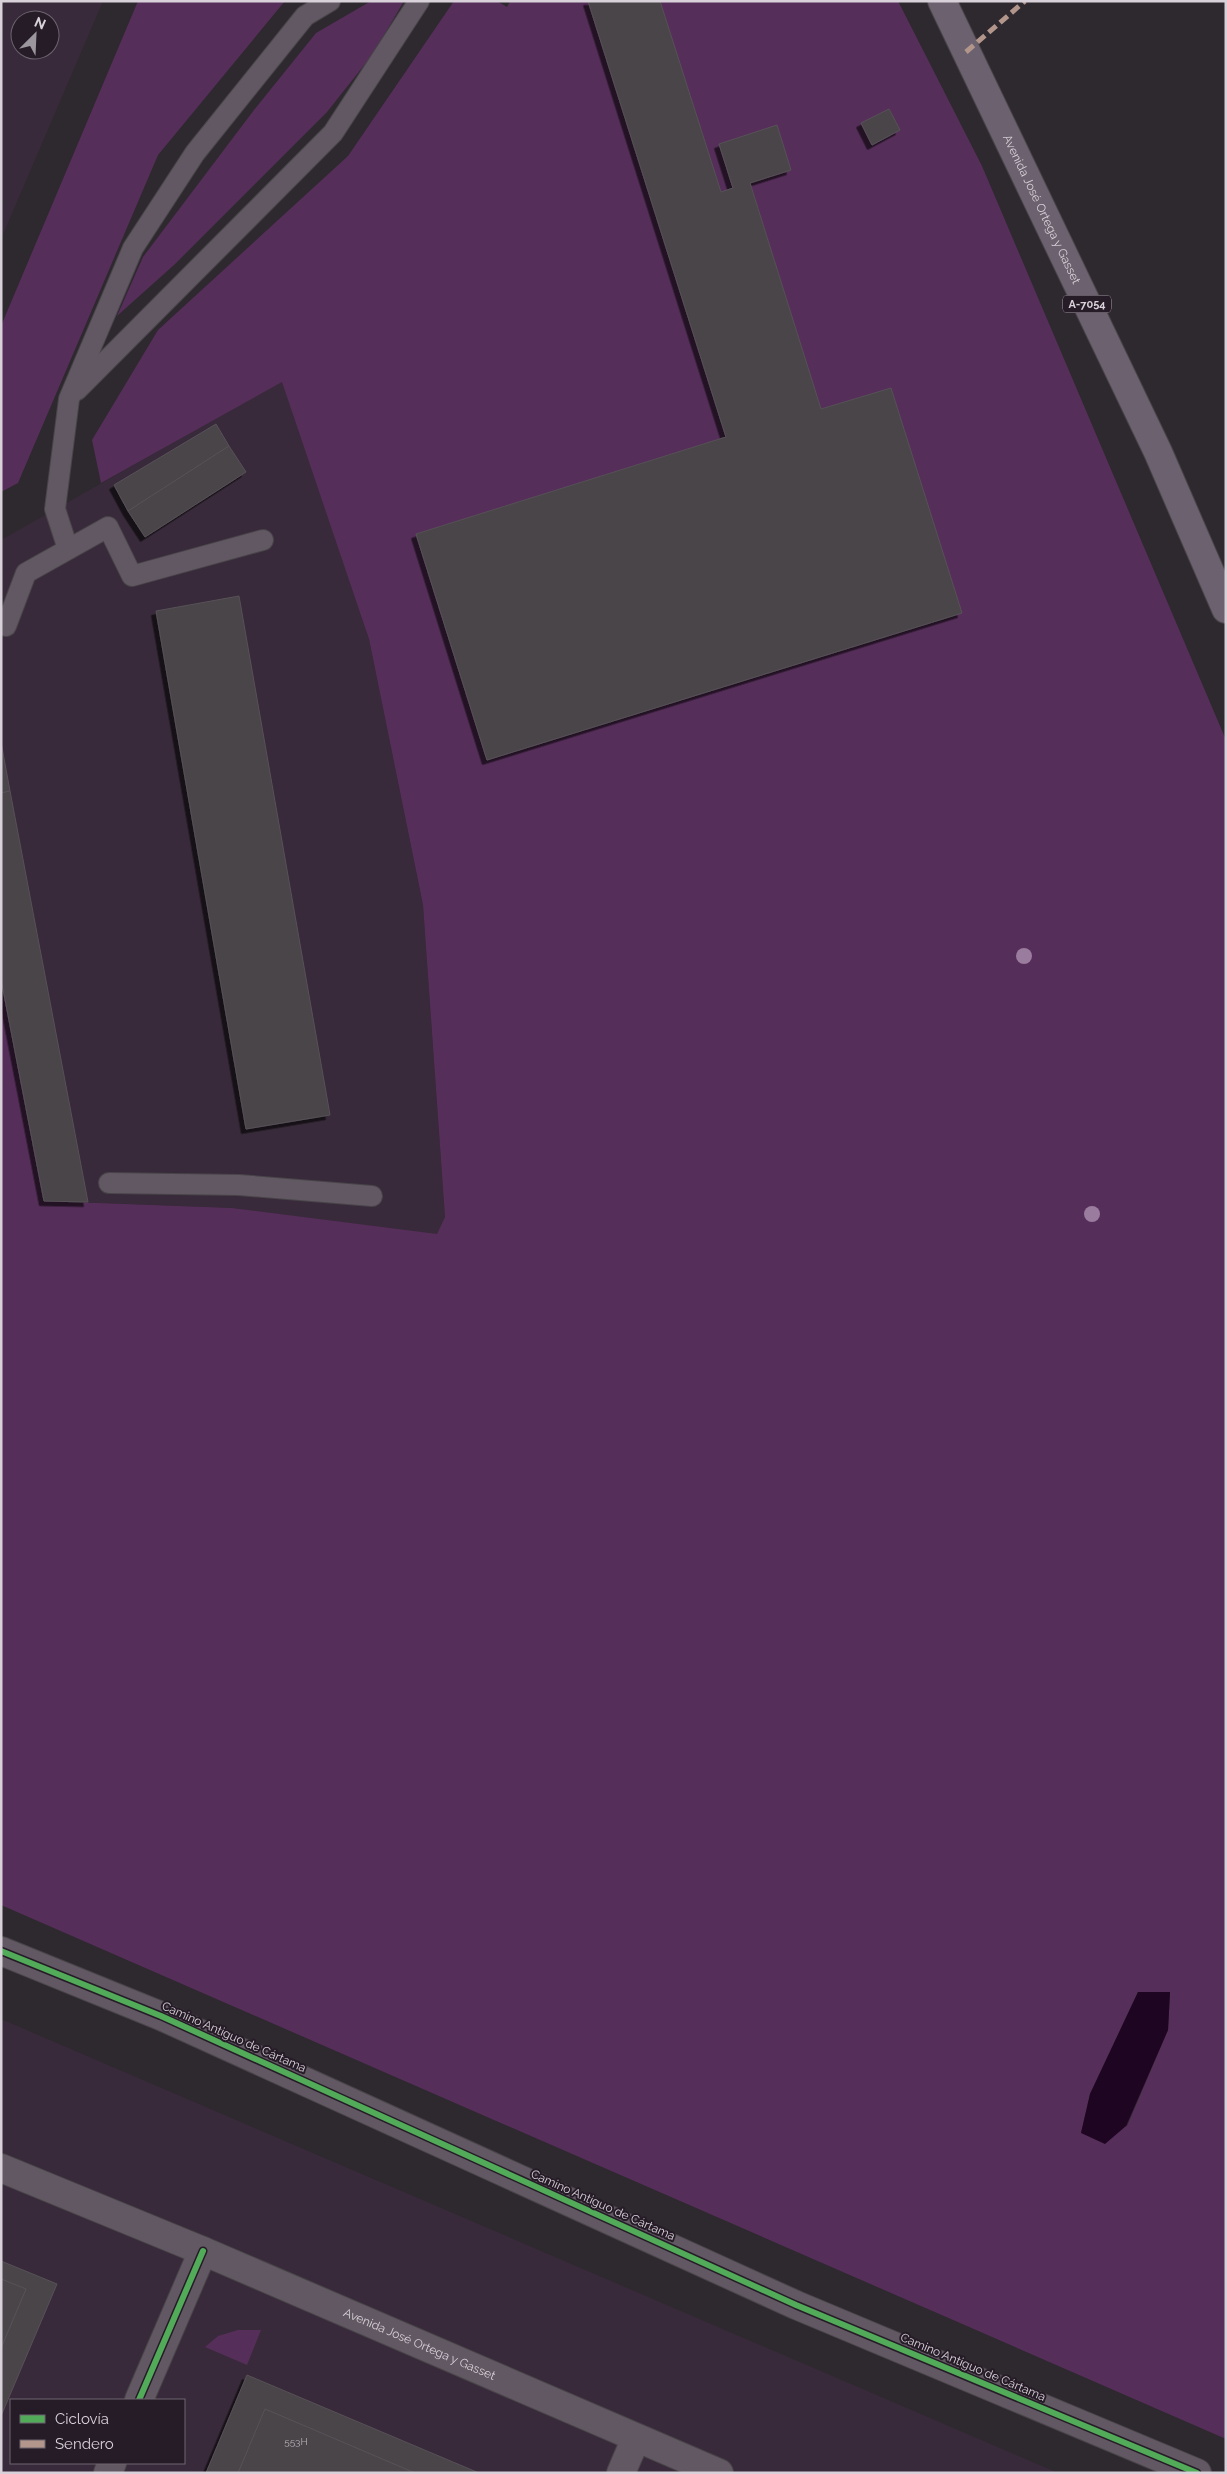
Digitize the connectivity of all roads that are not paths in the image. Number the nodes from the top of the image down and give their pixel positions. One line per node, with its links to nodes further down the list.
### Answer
1 (330, 1): 4 (lane)
2 (419, 1): 4 (lane)
3 (942, 1): 7 (main road, Avenida José Ortega y Gasset / A-7054)
4 (69, 399): 6 (lane)
5 (263, 540): 6 (lane)
6 (68, 550): 8 (lane)
7 (1226, 609)
8 (6, 626)
9 (109, 1182): 10 (lane)
10 (372, 1196)
11 (1, 1951): 18 (street, Camino Antiguo de Cártama)
12 (1, 2168): 13 (street, Avenida José Ortega y Gasset)
13 (203, 2251): 14 (street); 15 (street, Avenida José Ortega y Gasset)
14 (139, 2399)
15 (636, 2438): 16 (street); 17 (street, Avenida José Ortega y Gasset)
16 (620, 2473)
17 (719, 2473)
18 (1197, 2473)

